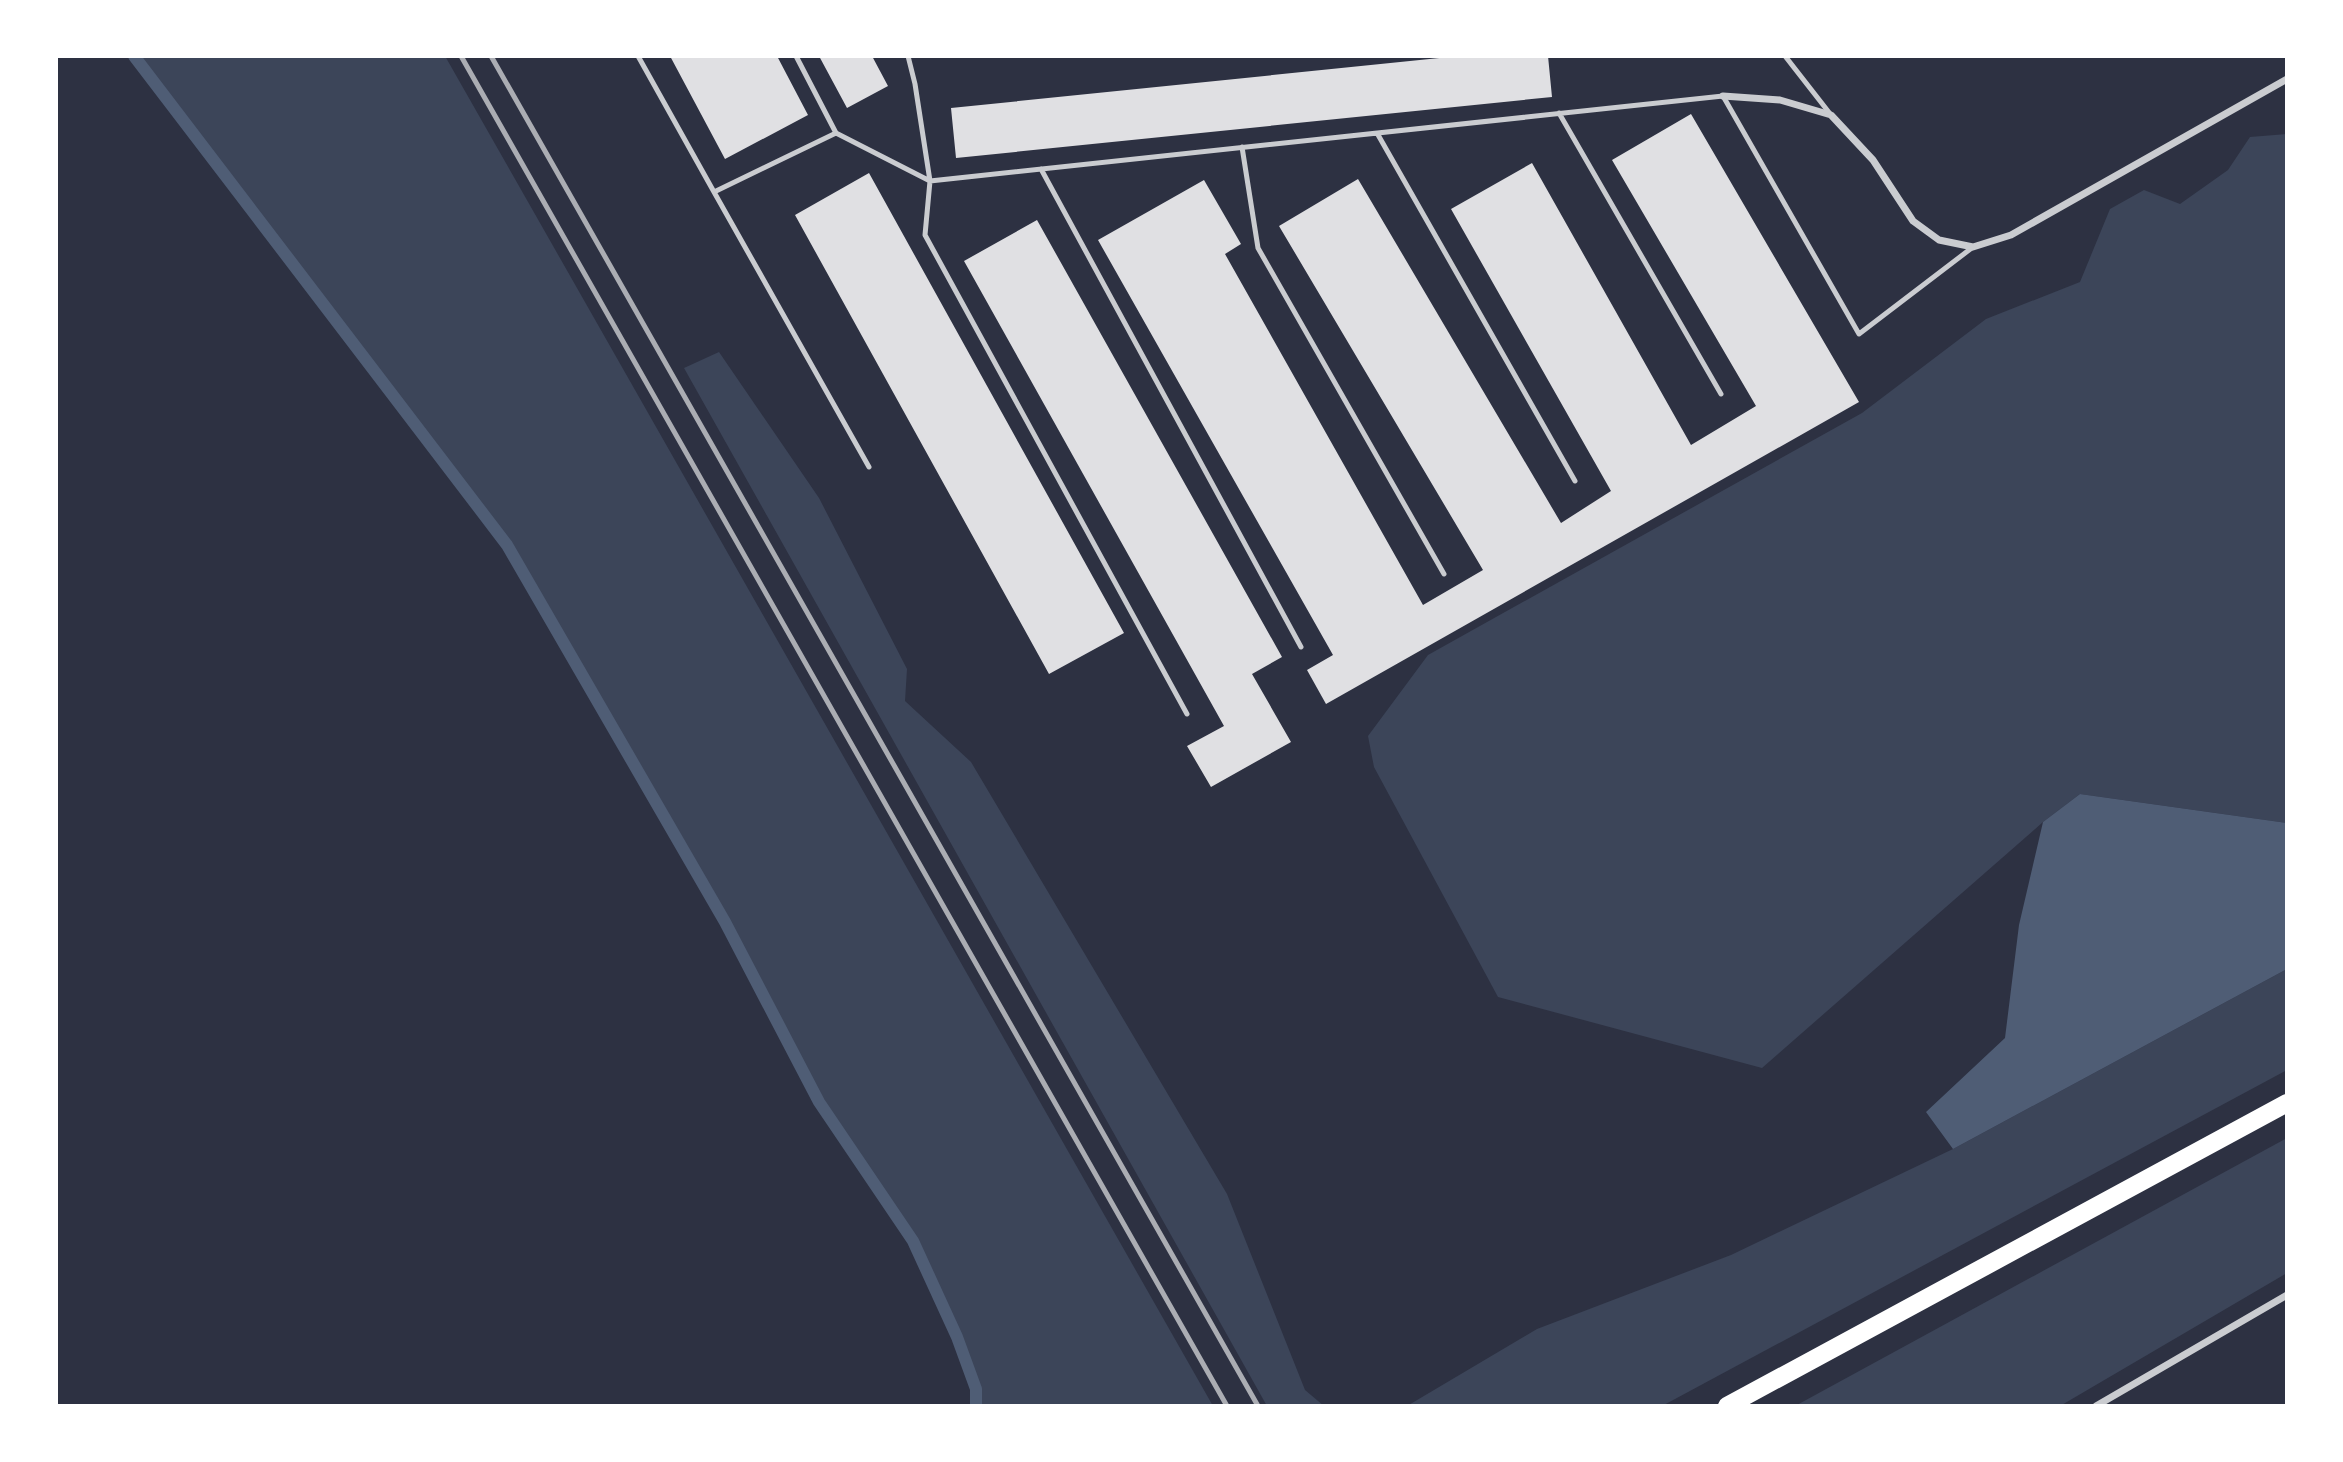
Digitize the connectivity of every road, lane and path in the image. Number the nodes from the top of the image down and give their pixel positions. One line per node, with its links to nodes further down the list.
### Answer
1 (638, 56): 14 (lane)
2 (796, 56): 9 (lane)
3 (908, 56): 13 (lane)
4 (1785, 56): 8 (lane)
5 (2287, 79): 15 (street)
6 (1723, 96): 7 (lane); 8 (street); 15 (lane)
7 (1559, 113): 10 (lane); 16 (lane)
8 (1831, 115): 15 (street)
9 (836, 133): 13 (lane); 14 (lane)
10 (1377, 133): 11 (lane); 18 (lane)
11 (1242, 147): 12 (lane); 19 (lane)
12 (1041, 169): 13 (lane); 20 (lane)
13 (930, 181): 21 (lane)
14 (714, 192): 17 (lane)
15 (1973, 247)
16 (1721, 394)
17 (869, 467)
18 (1575, 481)
19 (1444, 574)
20 (1301, 647)
21 (1186, 714)
22 (2287, 1103): 24 (main road)
23 (2287, 1295): 25 (street)
24 (1727, 1406)
25 (2096, 1406)

